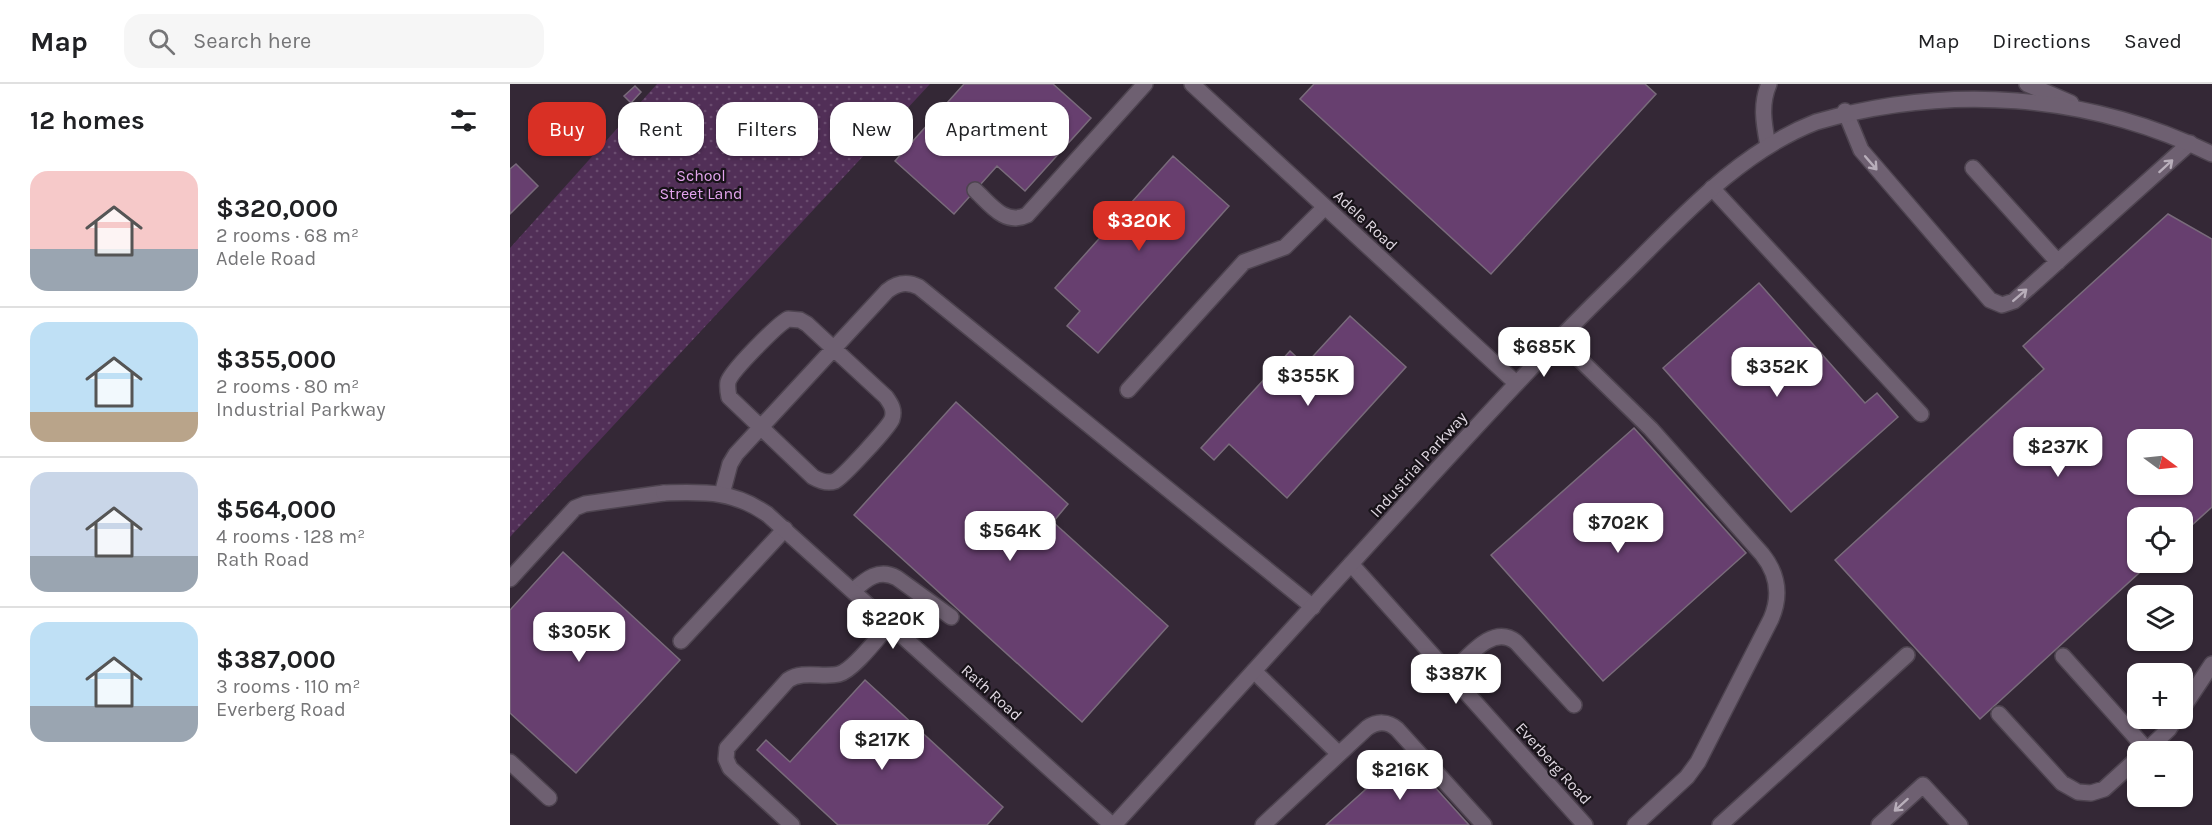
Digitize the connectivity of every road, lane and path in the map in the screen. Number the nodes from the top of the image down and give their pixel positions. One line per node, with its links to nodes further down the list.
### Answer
1 (1145, 84): 12 (street)
2 (1192, 84): 13 (street, Adele Road)
3 (1769, 84): 8 (street)
4 (2027, 84): 5 (street)
5 (2071, 103): 6 (street, Industrial Parkway); 7 (street)
6 (1845, 111): 8 (street, Industrial Parkway); 14 (street, one-way to 14)
7 (2190, 144): 9 (street); 14 (street, one-way to 7)
8 (1768, 146): 11 (street, Industrial Parkway)
9 (2212, 154)
10 (1973, 168): 14 (street)
11 (1712, 188): 15 (street, Industrial Parkway); 19 (street)
12 (975, 190)
13 (1325, 207): 17 (street, Adele Road); 18 (street)
14 (2058, 261)
15 (1559, 339): 17 (street, Industrial Parkway); 50 (street)
16 (834, 349): 20 (street); 20 (street); 20 (street); 26 (street)
17 (1516, 383): 23 (street, Industrial Parkway)
18 (1128, 390)
19 (1921, 414)
20 (760, 428): 21 (street)
21 (722, 494): 22 (street, Rath Road); 24 (street, Rath Road)
22 (784, 529): 25 (street, Rath Road); 29 (street)
23 (1352, 564): 26 (street, Industrial Parkway); 34 (street, Everberg Road)
24 (510, 579)
25 (853, 591): 27 (street); 28 (street, Rath Road)
26 (1313, 607): 33 (street, Industrial Parkway)
27 (951, 617)
28 (890, 624): 45 (street); 46 (street, Rath Road)
29 (681, 641)
30 (1907, 655): 51 (street)
31 (2062, 656): 39 (street)
32 (2212, 663): 35 (street)
33 (1254, 671): 41 (street); 46 (street, Industrial Parkway)
34 (1450, 674): 36 (street); 49 (street, Everberg Road)
35 (2193, 692)
36 (1574, 705)
37 (1999, 714): 43 (street)
38 (2169, 729): 40 (street)
39 (2133, 741)
40 (2156, 741)
41 (1339, 754): 47 (street); 48 (street)
42 (510, 762): 44 (street)
43 (2127, 768)
44 (549, 798)
45 (792, 825)
46 (1113, 825)
47 (1263, 825)
48 (1484, 825)
49 (1586, 825)
50 (1635, 825)
51 (1720, 825)
52 (1879, 825): 53 (street, one-way to 52)
53 (1960, 825)

